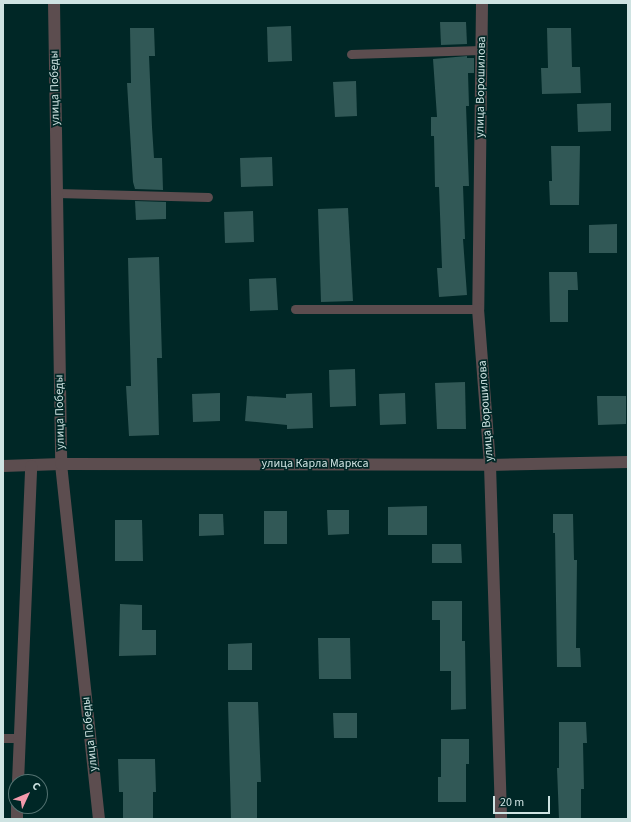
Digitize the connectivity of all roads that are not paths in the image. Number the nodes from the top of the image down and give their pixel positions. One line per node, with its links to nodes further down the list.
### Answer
1 (54, 3): 5 (street, улица Победы)
2 (482, 3): 3 (street, улица Ворошилова)
3 (481, 50): 4 (lane); 8 (street, улица Ворошилова)
4 (351, 54)
5 (57, 193): 6 (lane); 10 (street, улица Победы)
6 (208, 196)
7 (295, 309): 8 (lane)
8 (478, 309): 11 (street, улица Ворошилова)
9 (628, 462): 11 (street, улица Карла Маркса)
10 (61, 464): 11 (street, улица Карла Маркса); 13 (street, улица Карла Маркса); 17 (street, улица Победы)
11 (490, 464): 18 (street, улица Ворошилова)
12 (3, 466): 13 (street, улица Карла Маркса)
13 (31, 466): 15 (street)
14 (3, 738): 15 (lane)
15 (20, 738): 16 (street)
16 (18, 774)
17 (98, 819)
18 (501, 819)

